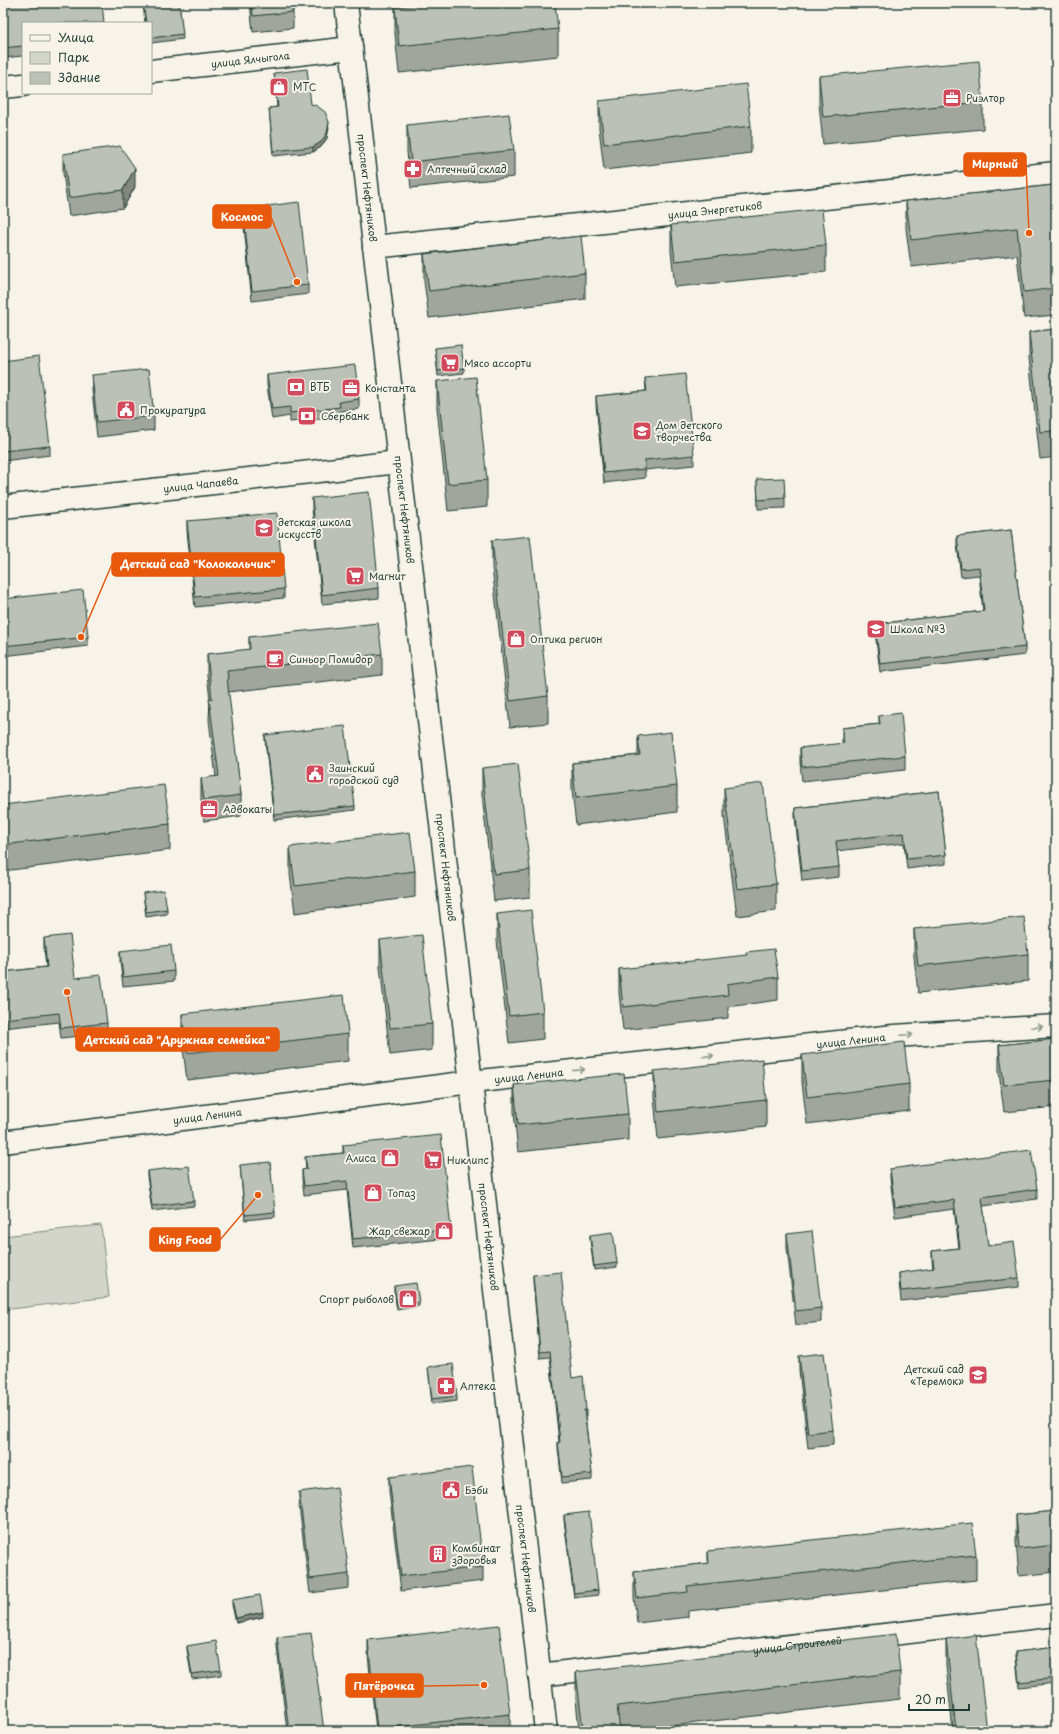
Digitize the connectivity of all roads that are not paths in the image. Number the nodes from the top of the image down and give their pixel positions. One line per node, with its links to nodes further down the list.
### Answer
1 (346, 3): 2 (street, проспект Нефтяников)
2 (351, 48): 3 (street, улица Ялчыгола); 7 (street, проспект Нефтяников)
3 (152, 71)
4 (22, 85): 5 (street)
5 (3, 87)
6 (1056, 174): 7 (street, улица Энергетиков)
7 (374, 246): 8 (street, проспект Нефтяников)
8 (398, 462): 9 (street, улица Чапаева); 11 (street, проспект Нефтяников)
9 (3, 507)
10 (1056, 1026): 11 (street, улица Ленина, one-way to 10)
11 (471, 1082): 12 (street, улица Ленина); 14 (street, проспект Нефтяников)
12 (3, 1142)
13 (1056, 1615): 14 (street, улица Строителей)
14 (539, 1675): 15 (street, проспект Нефтяников)
15 (546, 1731)

